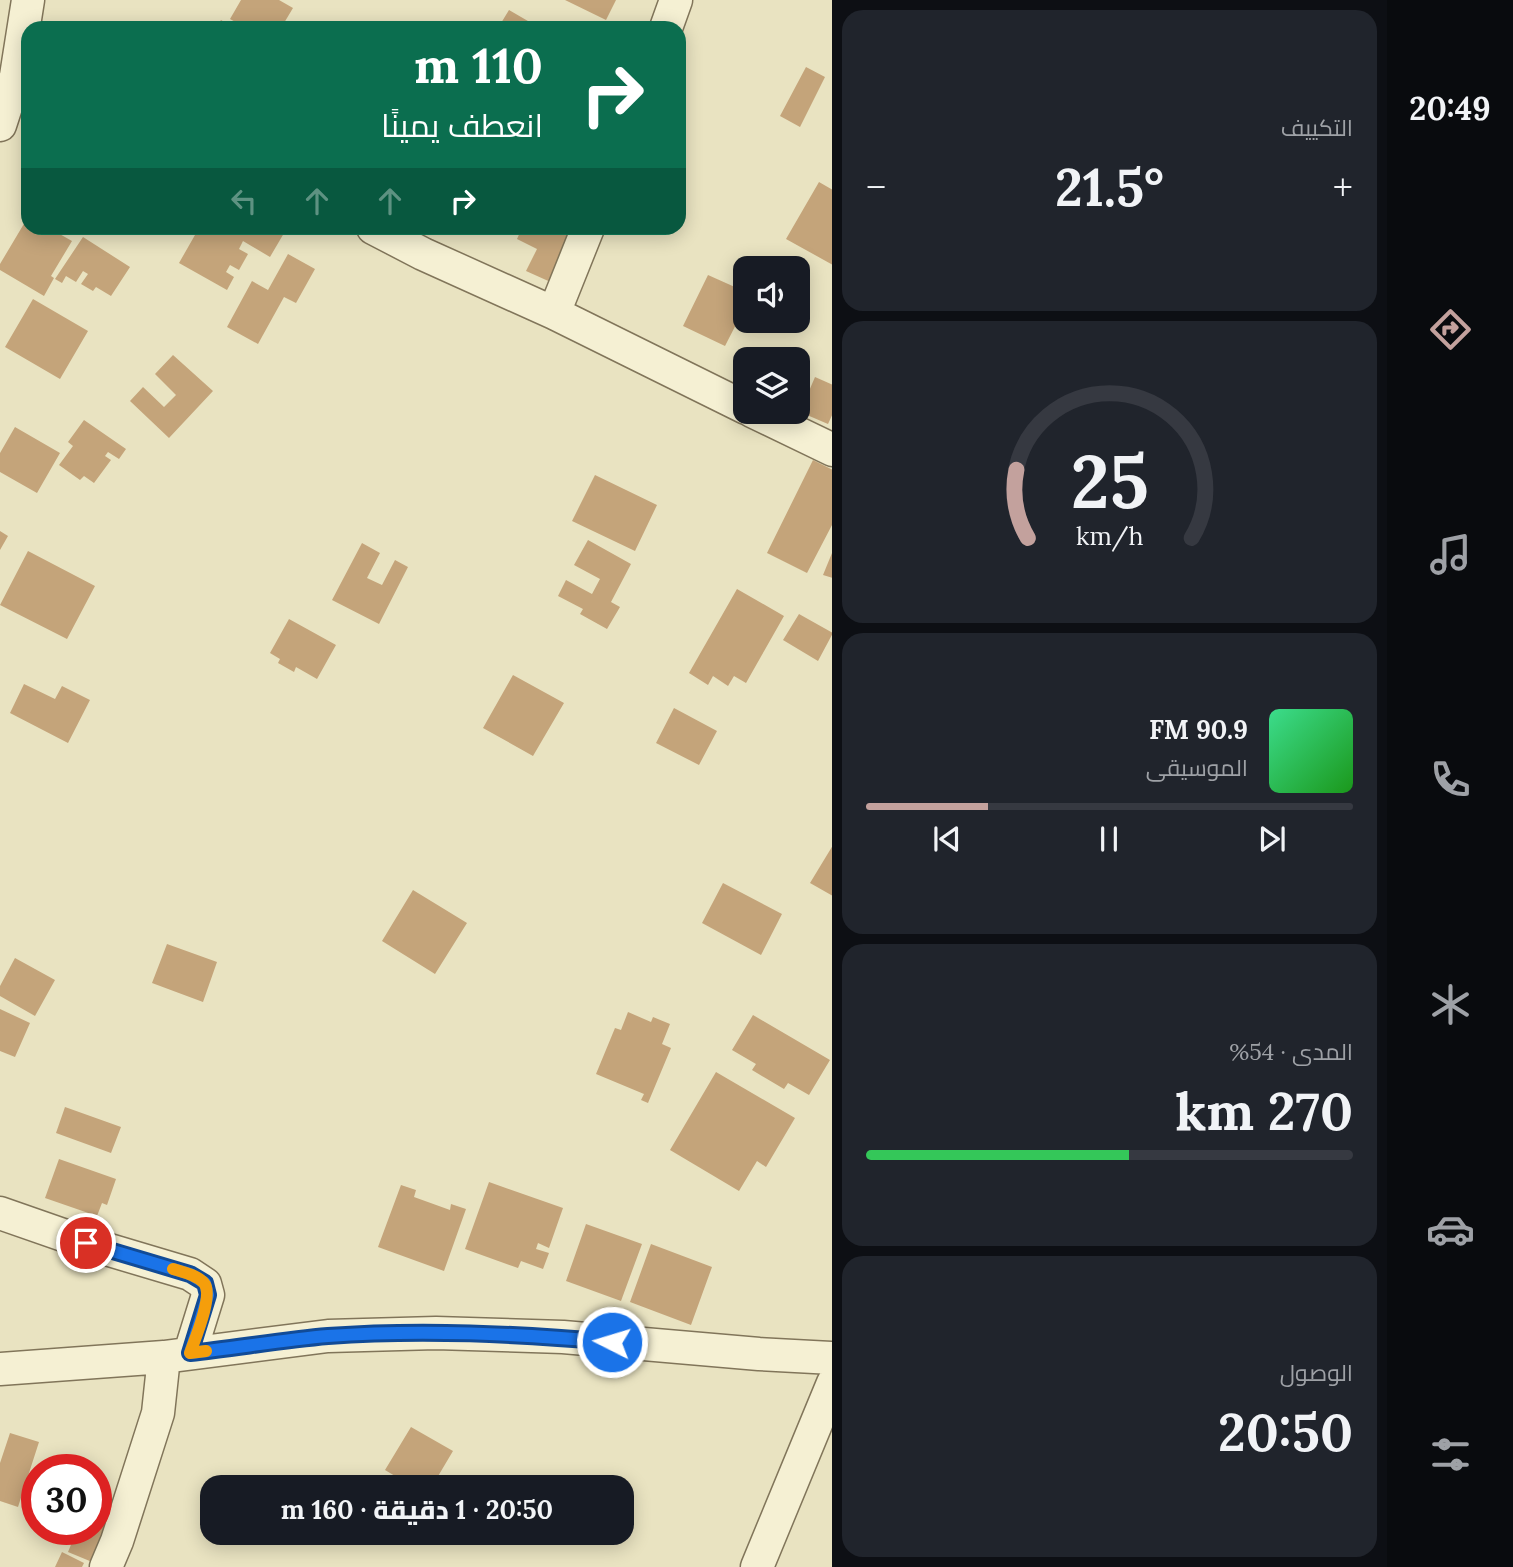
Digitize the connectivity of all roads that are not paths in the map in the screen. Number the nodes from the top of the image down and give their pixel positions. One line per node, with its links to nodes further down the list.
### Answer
1 (676, 0): 2 (street)
2 (668, 21)
3 (21, 57): 4 (street)
4 (0, 125)
5 (387, 235): 7 (street)
6 (585, 235): 7 (street)
7 (554, 313): 8 (street)
8 (733, 402)
9 (779, 424): 10 (street)
10 (832, 450)
11 (0, 1213): 12 (street)
12 (177, 1355): 13 (street); 14 (street); 16 (street)
13 (832, 1358)
14 (0, 1369)
15 (832, 1383): 17 (street)
16 (106, 1567)
17 (757, 1567)

